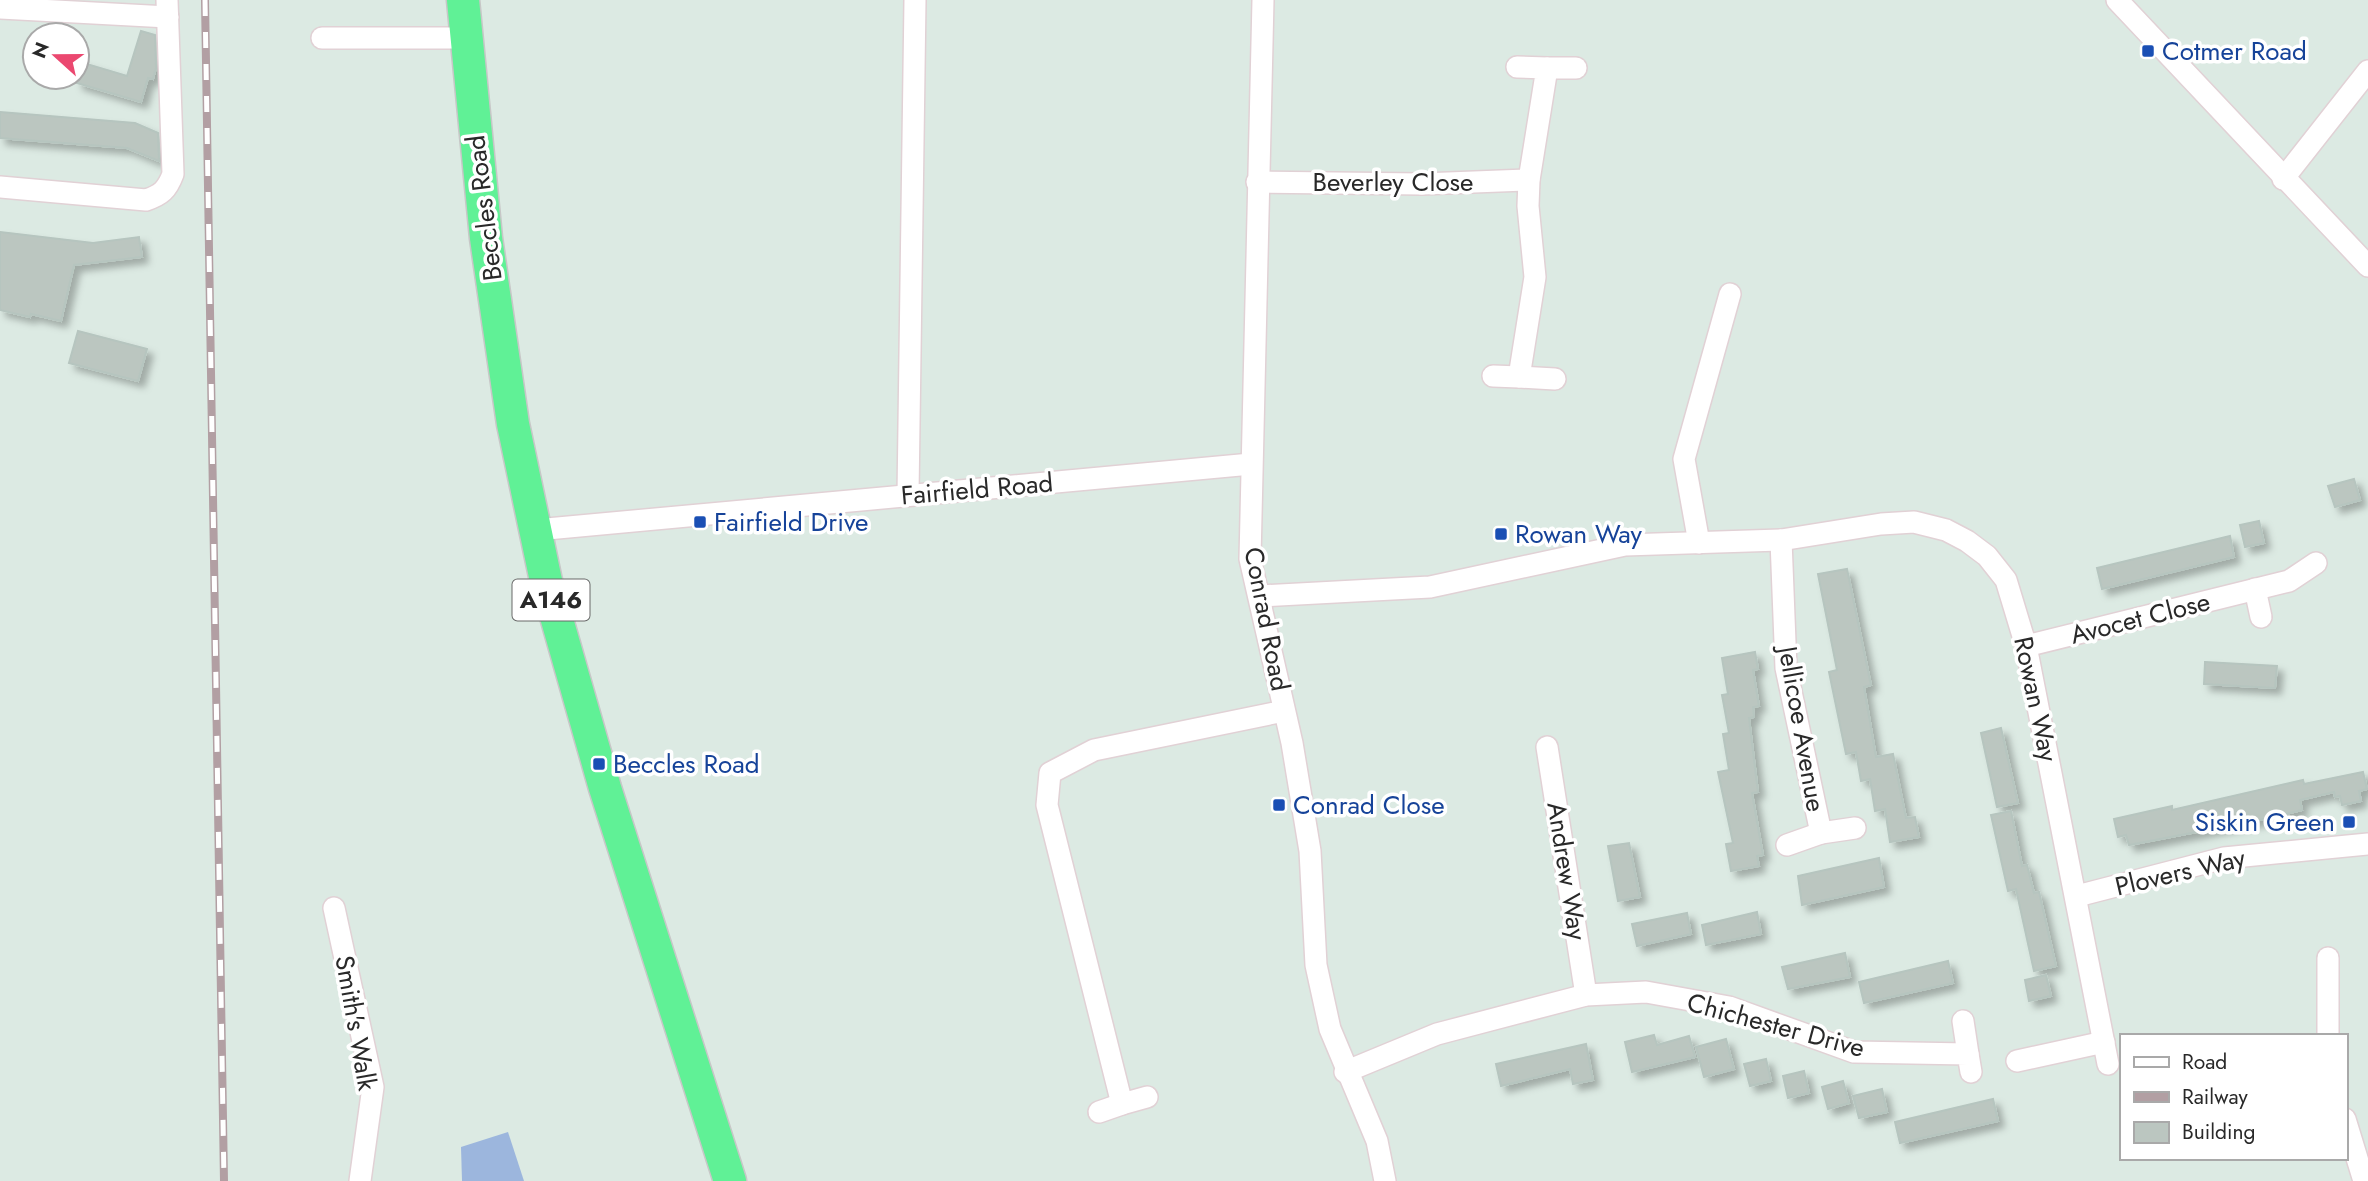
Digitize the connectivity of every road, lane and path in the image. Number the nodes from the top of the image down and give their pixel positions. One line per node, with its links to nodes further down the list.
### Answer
1 (463, 0): 8 (highway, Beccles Road / A146)
2 (915, 0): 23 (street)
3 (1263, 0): 15 (street, Conrad Road)
4 (2117, 0): 13 (street)
5 (0, 8): 6 (street)
6 (168, 8): 16 (street)
7 (322, 38): 8 (street)
8 (468, 38): 24 (highway, Beccles Road / A146)
9 (1517, 67): 10 (street)
10 (1547, 68): 11 (street); 14 (street)
11 (1576, 68)
12 (2368, 71): 13 (street)
13 (2283, 179): 17 (street)
14 (1529, 180): 15 (street, Beverley Close); 20 (street)
15 (1257, 182): 22 (street, Conrad Road)
16 (0, 187)
17 (2368, 266)
18 (1730, 294): 26 (street)
19 (1493, 376): 20 (street)
20 (1519, 377): 21 (street)
21 (1555, 379)
22 (1251, 464): 23 (street, Fairfield Road); 29 (street, Conrad Road)
23 (908, 495): 24 (street, Fairfield Road)
24 (536, 530): 53 (highway, Beccles Road / A146)
25 (1781, 540): 26 (street, Rowan Way); 31 (street, Rowan Way); 35 (street, Jellicoe Avenue)
26 (1699, 543): 29 (street, Rowan Way)
27 (2316, 563): 28 (street, Avocet Close)
28 (2255, 589): 30 (street); 31 (street, Avocet Close)
29 (1259, 596): 32 (street, Conrad Road)
30 (2261, 617)
31 (2026, 646): 38 (street, Rowan Way)
32 (1284, 711): 47 (street, Conrad Road); 49 (street)
33 (1547, 747): 41 (street, Andrew Way)
34 (1855, 828): 35 (street, Jellicoe Avenue)
35 (1821, 833): 36 (street, Jellicoe Avenue)
36 (1787, 845)
37 (2368, 845): 38 (street, Plovers Way)
38 (2077, 896): 44 (street, Rowan Way)
39 (334, 908): 52 (street, Smith's Walk)
40 (2328, 958): 43 (street)
41 (1586, 996): 42 (street, Chichester Drive); 47 (street, Chichester Drive)
42 (1963, 1021)
43 (2328, 1034)
44 (2104, 1042): 45 (street); 46 (street, Rowan Way)
45 (2017, 1061)
46 (2108, 1064)
47 (1345, 1072): 54 (street, Conrad Road)
48 (1147, 1097): 49 (street)
49 (1122, 1104): 50 (street)
50 (1099, 1112)
51 (2347, 1126): 55 (street)
52 (360, 1181)
53 (730, 1181)
54 (1385, 1181)
55 (2364, 1181)

